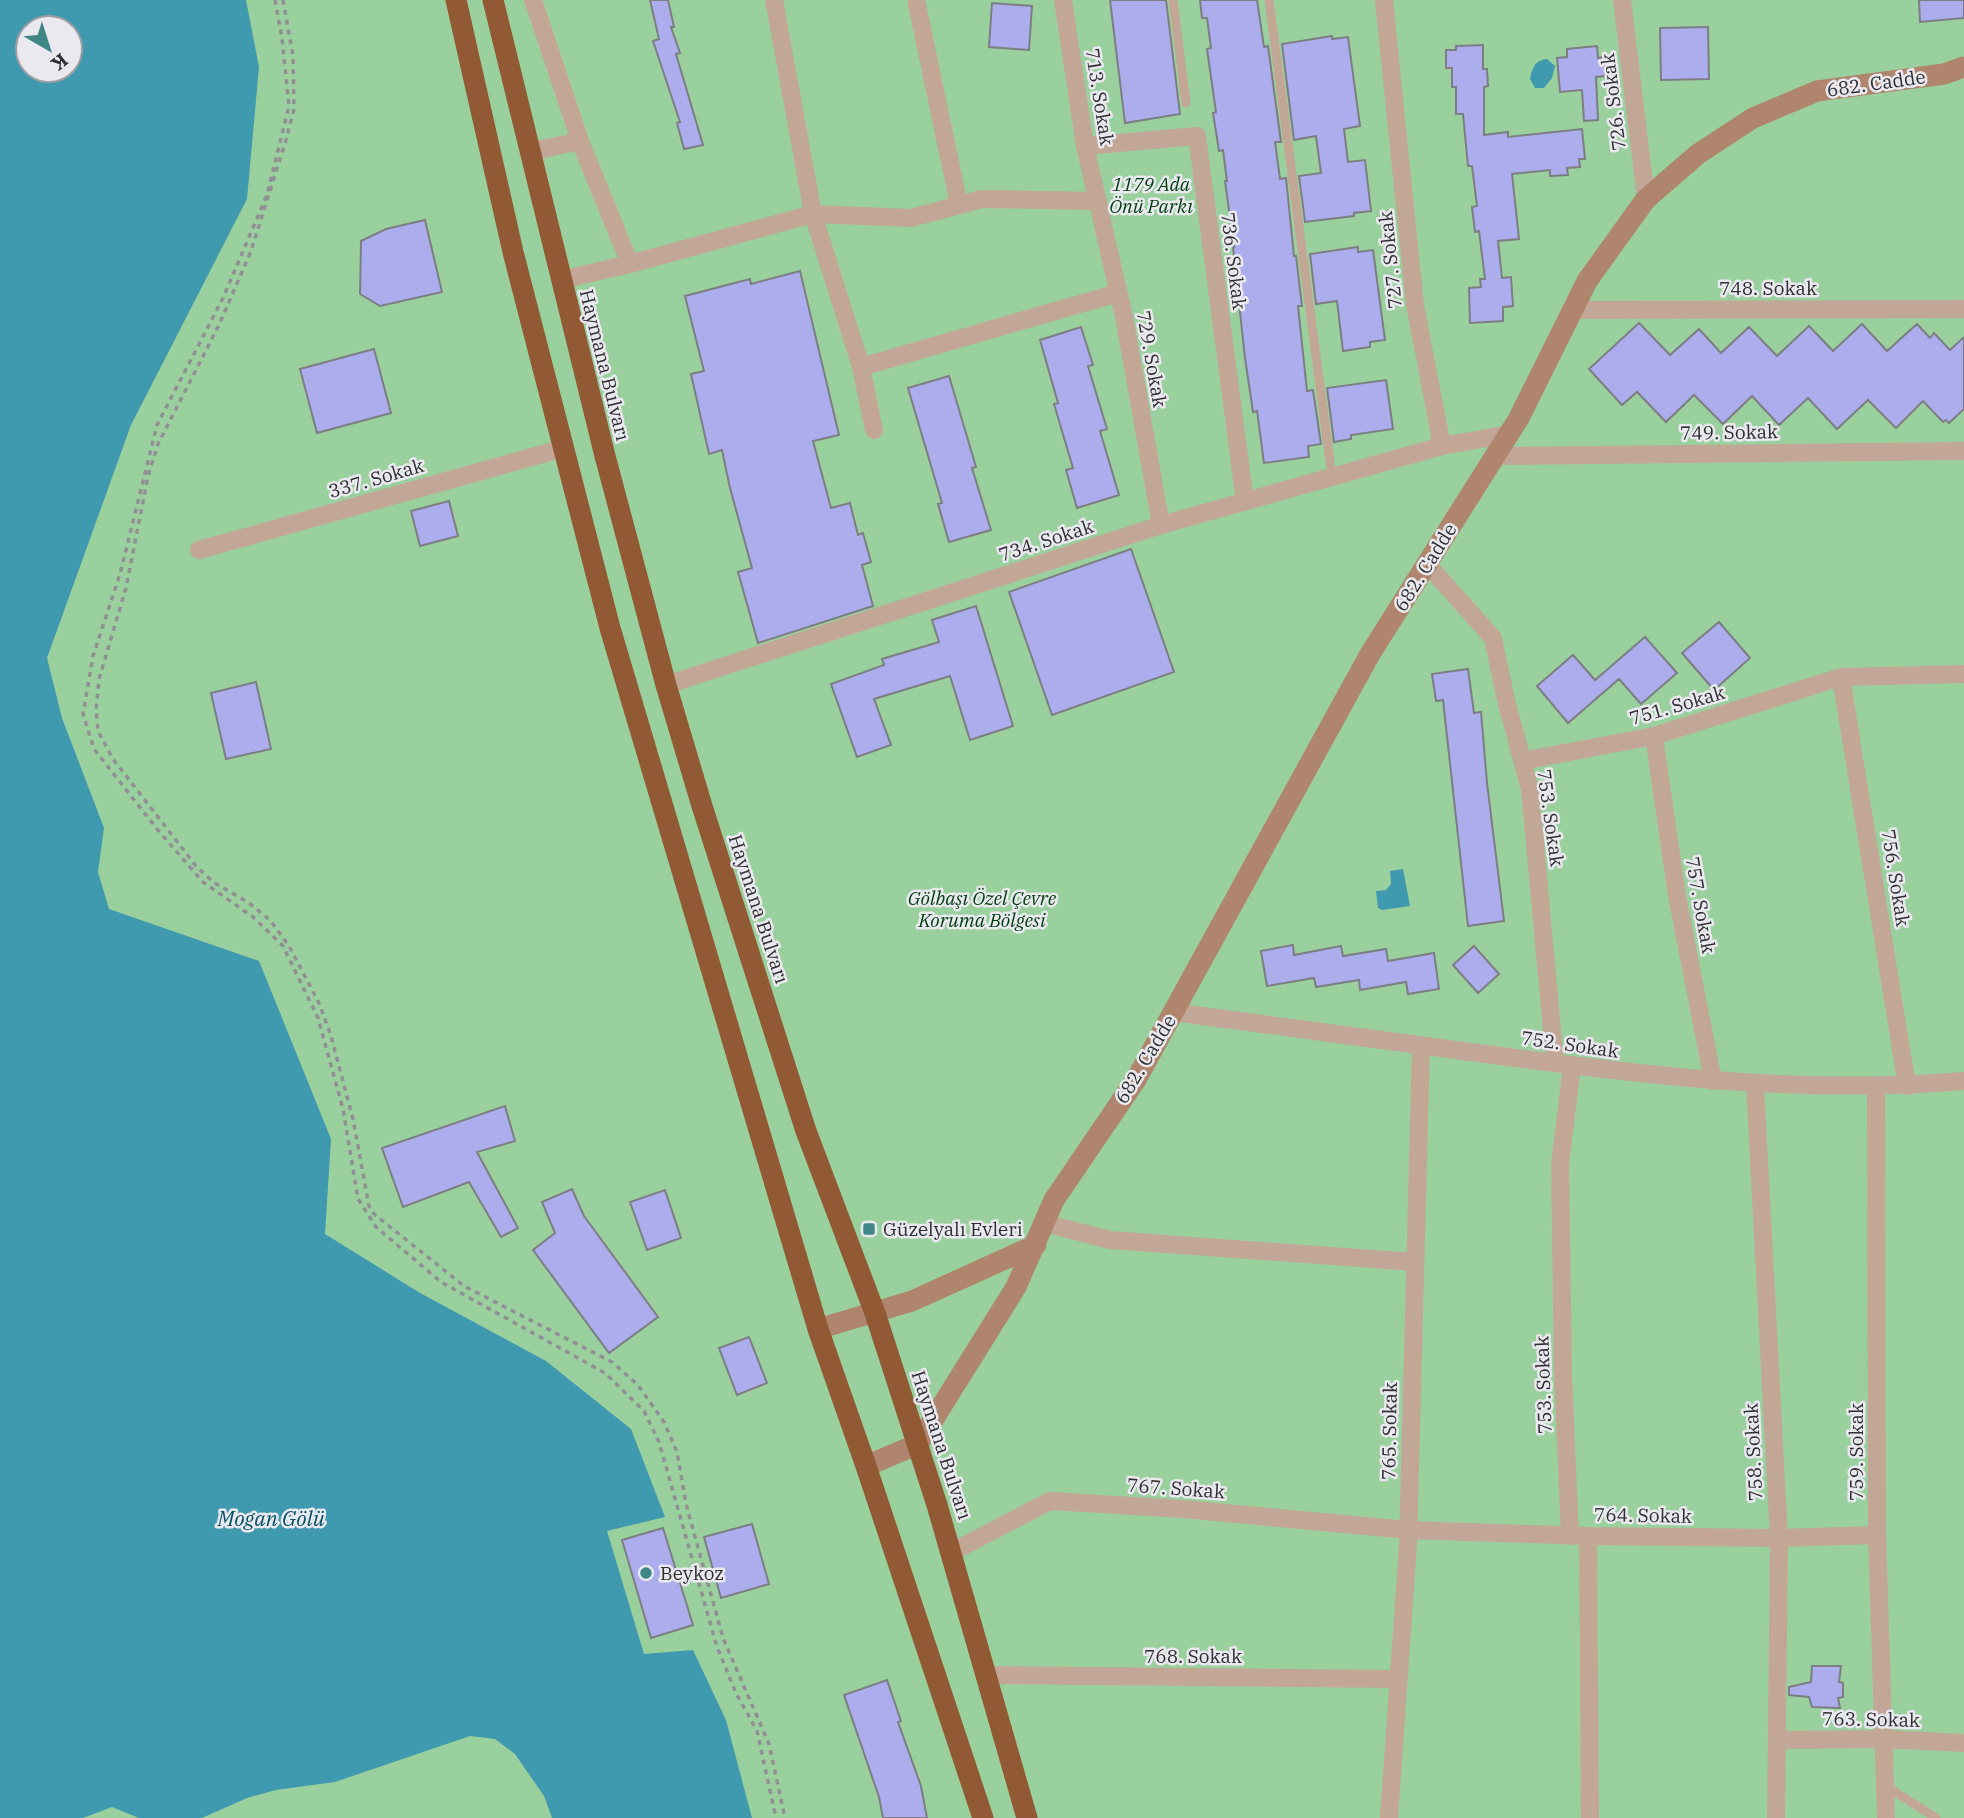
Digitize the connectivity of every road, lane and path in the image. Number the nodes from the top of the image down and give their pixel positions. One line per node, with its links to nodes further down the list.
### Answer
1 (275, 0): 70 (path)
2 (283, 0): 71 (path)
3 (456, 0): 31 (highway)
4 (493, 0): 17 (highway, Haymana Bulvarı)
5 (533, 0): 15 (street)
6 (774, 0): 21 (street)
7 (916, 0): 20 (street)
8 (1063, 0): 16 (street, 713. Sokak)
9 (1174, 0): 14 (lane)
10 (1269, 0): 34 (lane)
11 (1384, 0): 30 (street, 727. Sokak)
12 (1622, 0): 18 (street, 726. Sokak)
13 (1964, 67): 18 (main road, 682. Cadde)
14 (1186, 103)
15 (580, 141): 17 (street); 22 (street)
16 (1086, 146): 19 (street, 713. Sokak); 35 (street, 736. Sokak)
17 (529, 152): 23 (highway, Haymana Bulvarı)
18 (1646, 199): 26 (main road, 682. Cadde)
19 (1098, 201): 20 (street); 24 (street, 729. Sokak)
20 (959, 205): 21 (street)
21 (813, 214): 22 (street); 27 (street)
22 (629, 264): 23 (street)
23 (561, 280): 41 (highway, Haymana Bulvarı)
24 (1118, 293): 27 (street); 36 (street, 729. Sokak)
25 (1964, 309): 26 (street, 748. Sokak)
26 (1572, 310): 29 (main road, 682. Cadde)
27 (861, 367): 28 (street)
28 (874, 430)
29 (1509, 434): 30 (street); 33 (main road, 682. Cadde)
30 (1442, 446): 34 (street, 734. Sokak)
31 (564, 448): 37 (street, 337. Sokak); 56 (highway)
32 (1964, 451): 33 (street, 749. Sokak)
33 (1495, 456): 38 (main road, 682. Cadde)
34 (1332, 477): 35 (street, 734. Sokak)
35 (1245, 502): 36 (street, 734. Sokak)
36 (1161, 526): 41 (street, 734. Sokak)
37 (199, 550)
38 (1427, 564): 43 (street, 753. Sokak); 44 (main road, 682. Cadde)
39 (1964, 674): 40 (street)
40 (1841, 677): 42 (street, 751. Sokak); 50 (street, 756. Sokak)
41 (666, 685): 55 (highway, Haymana Bulvarı)
42 (1654, 736): 43 (street, 751. Sokak); 47 (street, 757. Sokak)
43 (1522, 761): 46 (street, 753. Sokak)
44 (1173, 1012): 45 (street, 752. Sokak); 52 (main road, 682. Cadde)
45 (1421, 1045): 46 (street, 752. Sokak); 54 (street, 765. Sokak)
46 (1564, 1065): 47 (street, 752. Sokak); 61 (street, 753. Sokak)
47 (1713, 1081): 49 (street, 752. Sokak)
48 (1964, 1081): 50 (street, 752. Sokak)
49 (1755, 1084): 51 (street, 752. Sokak); 62 (street, 758. Sokak)
50 (1908, 1086): 51 (street, 752. Sokak)
51 (1876, 1087): 60 (street, 759. Sokak)
52 (1044, 1223): 53 (main road, 682. Cadde); 54 (street)
53 (1036, 1245): 55 (main road); 57 (main road, 682. Cadde)
54 (1414, 1262): 59 (street, 765. Sokak)
55 (875, 1313): 56 (main road); 57 (highway, Haymana Bulvarı)
56 (818, 1329): 58 (highway)
57 (918, 1444): 58 (main road); 63 (highway, Haymana Bulvarı)
58 (866, 1466): 72 (highway)
59 (1408, 1530): 61 (street, 764. Sokak); 63 (street, 767. Sokak); 65 (street, 765. Sokak)
60 (1877, 1535): 62 (street, 764. Sokak); 66 (street, 759. Sokak)
61 (1579, 1536): 62 (street, 764. Sokak); 75 (street, 753. Sokak)
62 (1779, 1538): 67 (street, 758. Sokak)
63 (952, 1552): 64 (highway, Haymana Bulvarı)
64 (986, 1675): 65 (street, 768. Sokak); 73 (highway, Haymana Bulvarı)
65 (1399, 1679): 74 (street, 765. Sokak)
66 (1883, 1739): 67 (street, 763. Sokak); 68 (street, 763. Sokak); 69 (street, 759. Sokak)
67 (1777, 1740): 76 (street, 758. Sokak)
68 (1964, 1742)
69 (1885, 1785): 77 (street, 759. Sokak); 78 (lane)
70 (776, 1818)
71 (785, 1818)
72 (984, 1818)
73 (1027, 1818)
74 (1389, 1818)
75 (1590, 1818)
76 (1776, 1818)
77 (1886, 1818)
78 (1936, 1818)

